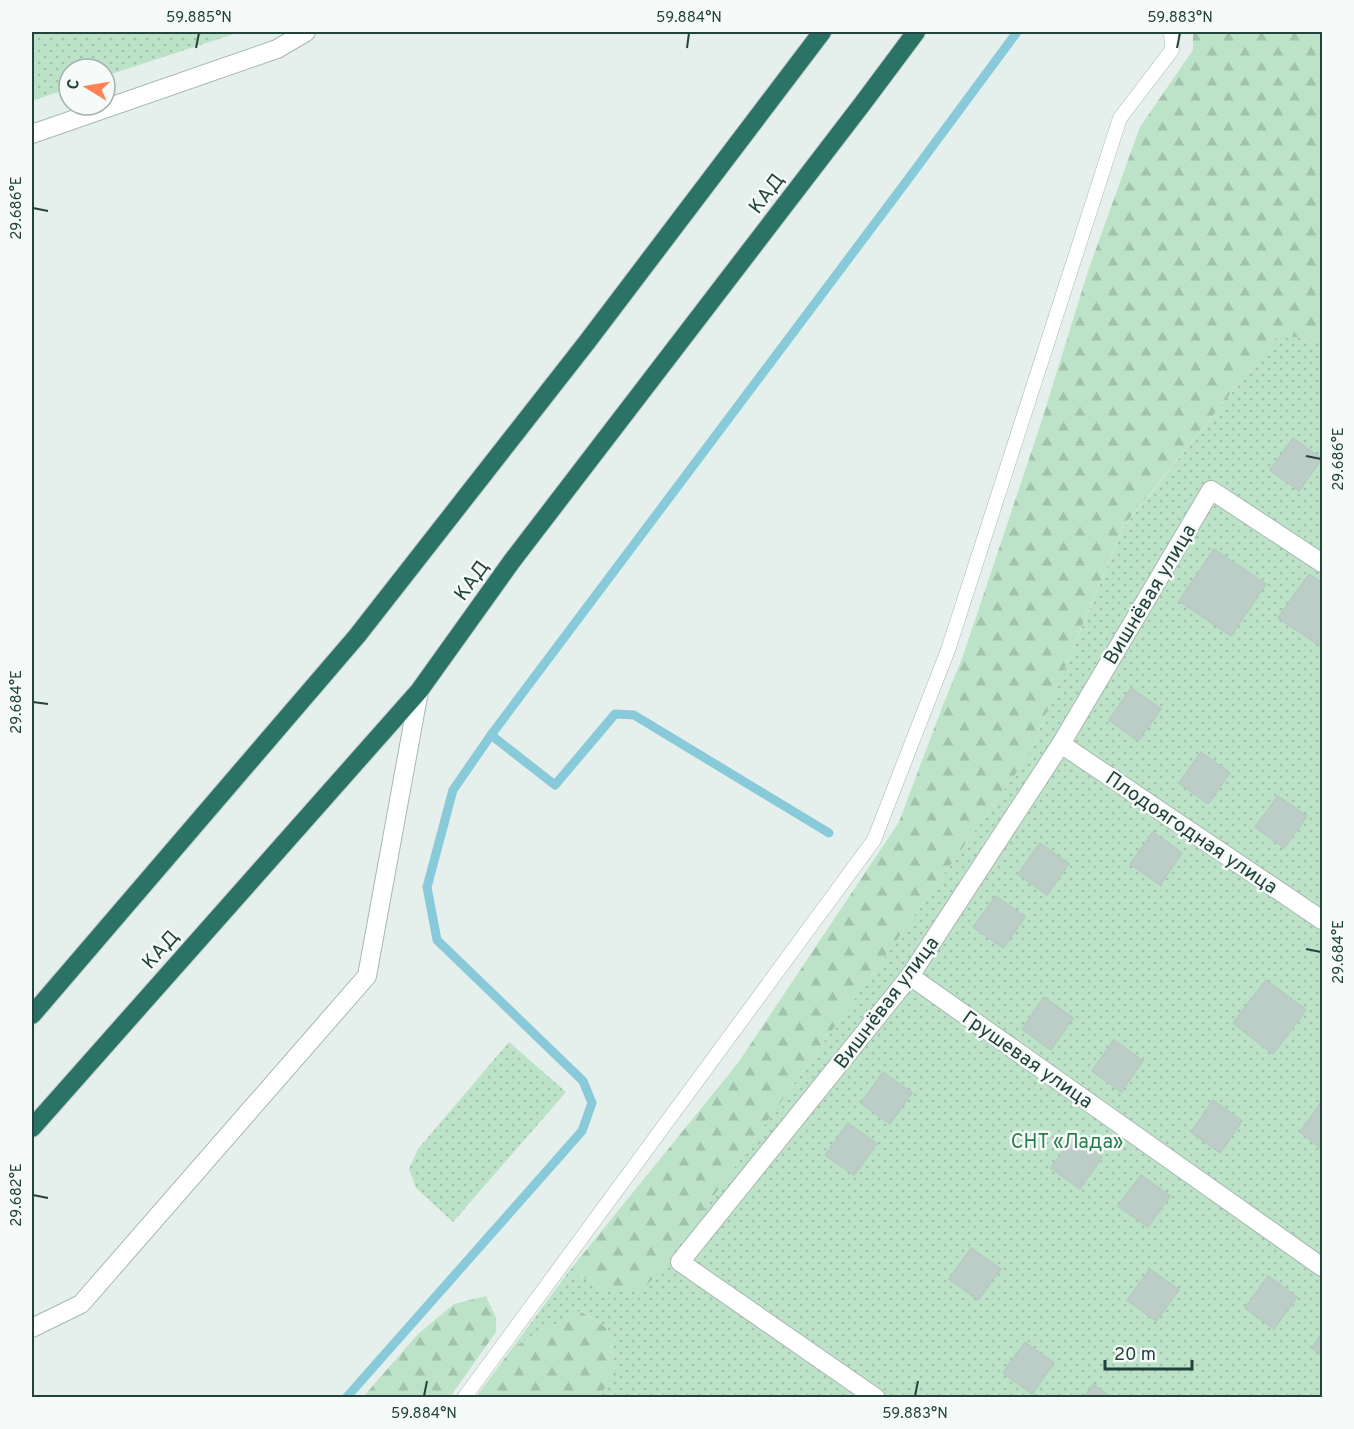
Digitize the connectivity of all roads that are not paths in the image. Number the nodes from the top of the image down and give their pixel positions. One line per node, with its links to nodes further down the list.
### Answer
1 (306, 32): 5 (street)
2 (822, 32): 11 (highway)
3 (916, 32): 7 (highway, КАД)
4 (1172, 32): 15 (lane)
5 (32, 134)
6 (1323, 563): 8 (street, Вишнёвая улица)
7 (419, 691): 12 (highway, КАД); 14 (street)
8 (1060, 744): 9 (street, Плодоягодная улица); 10 (street, Вишнёвая улица)
9 (1323, 920)
10 (910, 976): 13 (street, Грушевая улица); 16 (street, Вишнёвая улица)
11 (32, 1015)
12 (32, 1128)
13 (1323, 1267)
14 (32, 1328)
15 (464, 1398)
16 (876, 1398)

